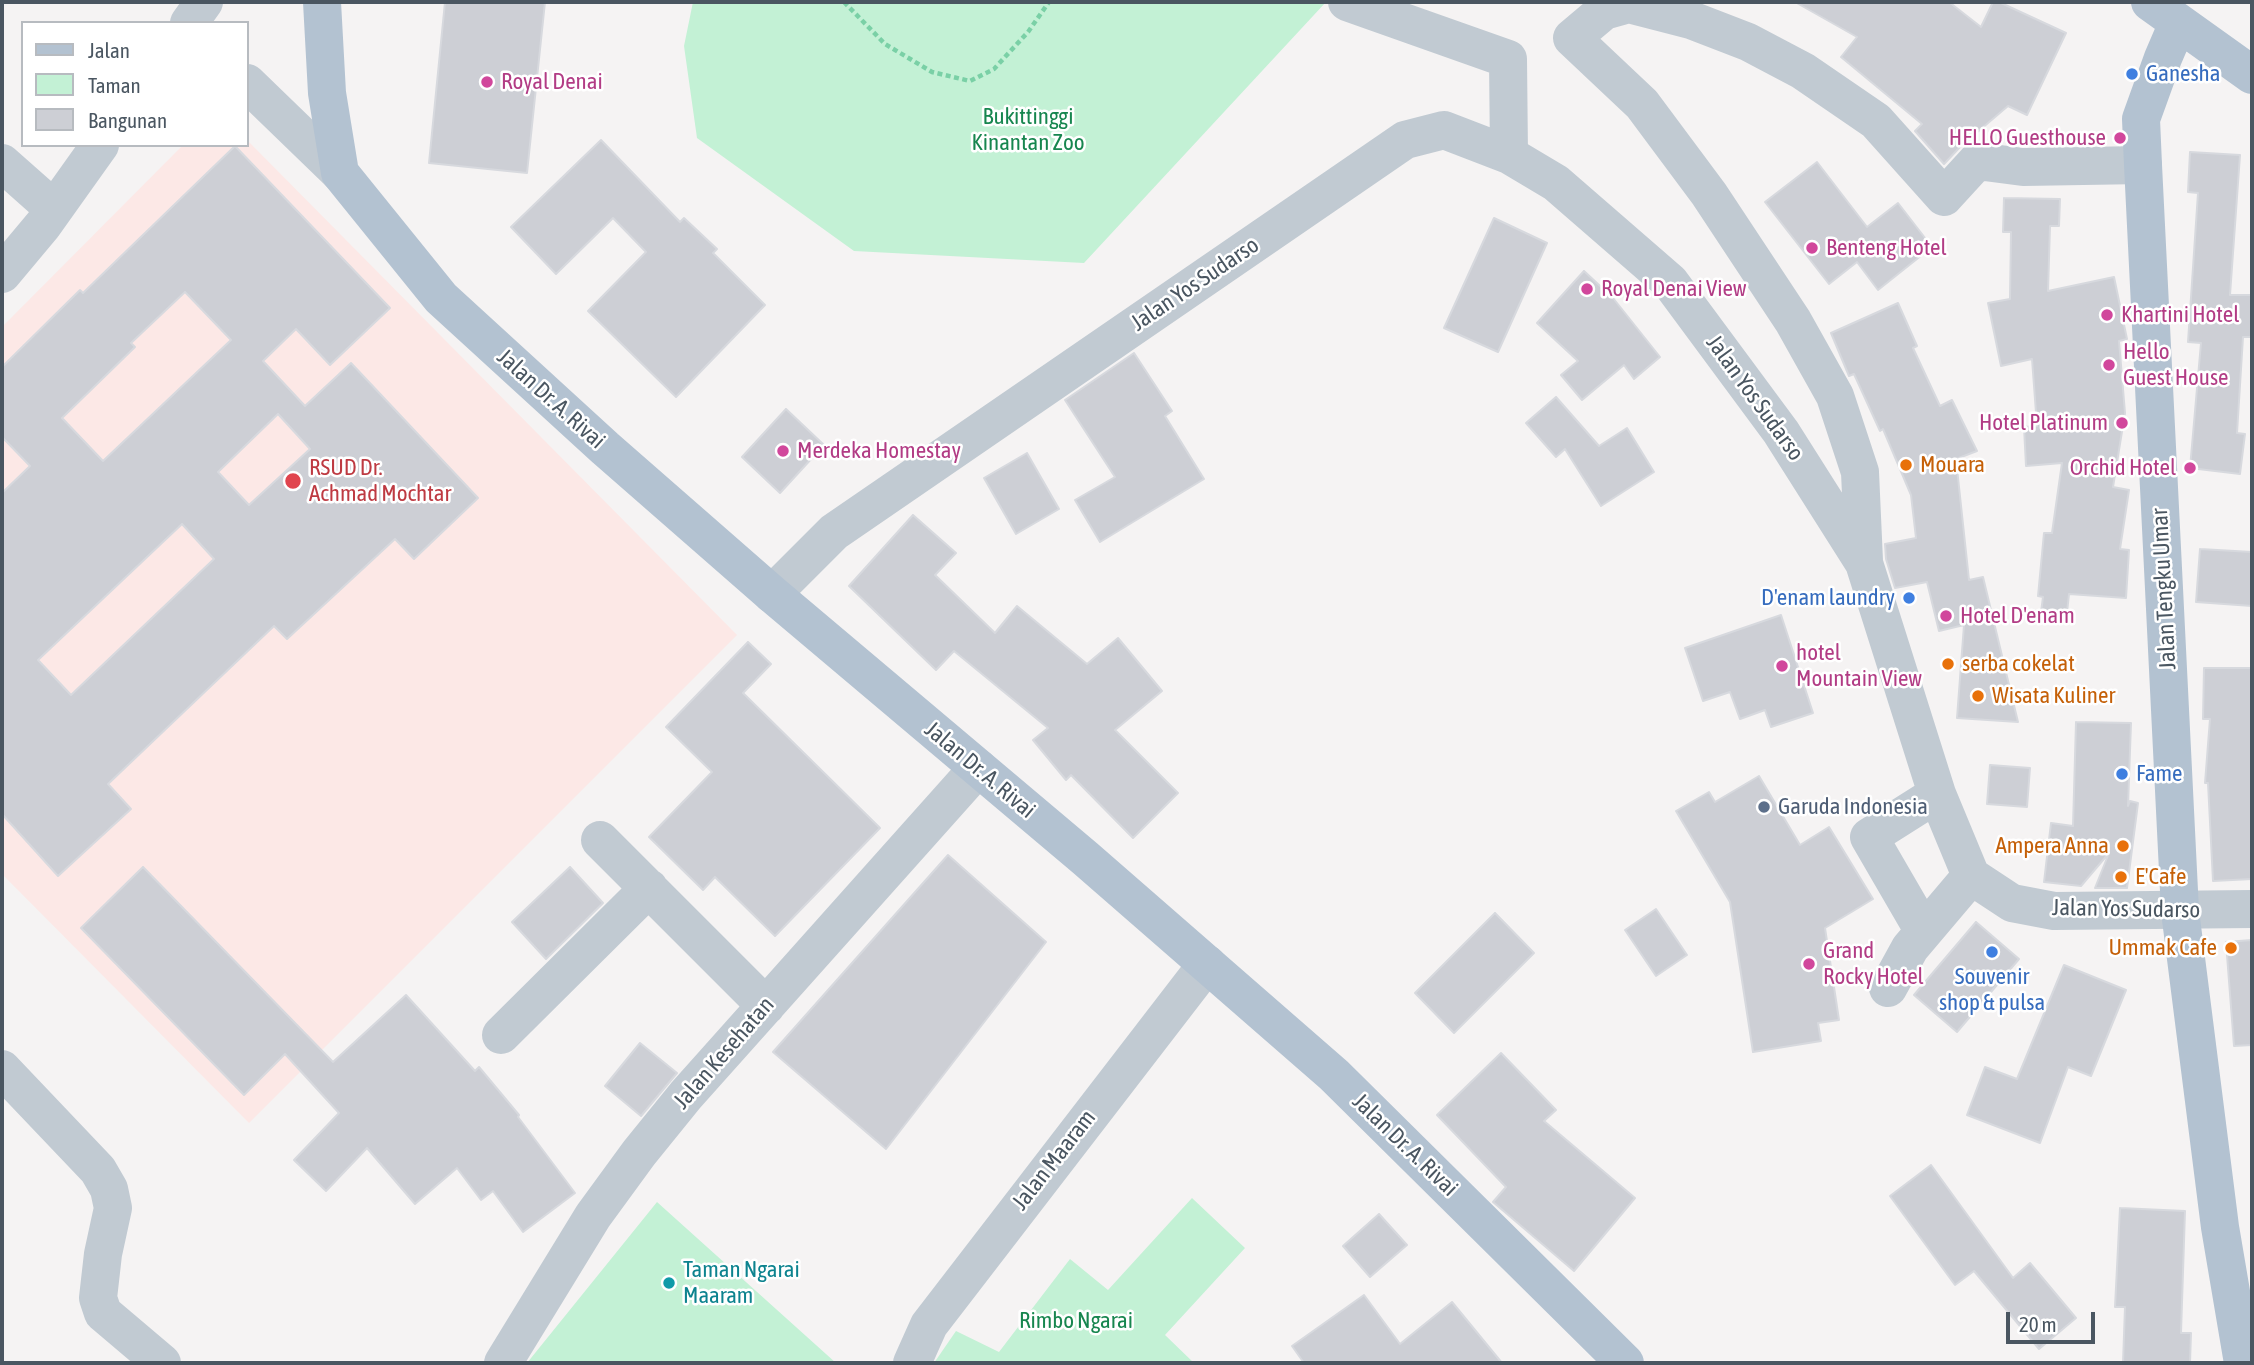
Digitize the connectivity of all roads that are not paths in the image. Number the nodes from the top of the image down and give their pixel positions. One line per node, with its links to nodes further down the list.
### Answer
1 (204, 2): 5 (street)
2 (322, 2): 12 (main road)
3 (1347, 2): 9 (street)
4 (2170, 9): 6 (main road); 11 (main road, Jalan Tengku Umar)
5 (190, 21)
6 (2252, 75)
7 (248, 84): 12 (street)
8 (99, 147): 13 (street)
9 (1509, 155): 15 (street, Jalan Yos Sudarso); 16 (street, Jalan Yos Sudarso)
10 (2, 163): 13 (street)
11 (2143, 165): 15 (street); 23 (main road, Jalan Tengku Umar)
12 (340, 173): 16 (main road, Jalan Dr. A. Rivai)
13 (54, 209): 14 (street)
14 (2, 274)
15 (1864, 563): 18 (street, Jalan Yos Sudarso)
16 (772, 594): 17 (main road, Jalan Dr. A. Rivai)
17 (978, 768): 25 (main road, Jalan Dr. A. Rivai); 27 (street, Jalan Kesehatan)
18 (1937, 794): 20 (street, Jalan Yos Sudarso); 24 (street)
19 (600, 839): 21 (street)
20 (1971, 876): 23 (street, Jalan Yos Sudarso); 24 (street)
21 (649, 888): 27 (street); 28 (street)
22 (2252, 909): 23 (street, Jalan Yos Sudarso)
23 (2180, 911): 34 (main road, Jalan Tengku Umar)
24 (1923, 930): 26 (street)
25 (1207, 964): 32 (street, Jalan Maaram); 33 (main road, Jalan Dr. A. Rivai)
26 (1888, 988)
27 (766, 1006): 31 (street, Jalan Kesehatan)
28 (501, 1035)
29 (9, 1090): 30 (street)
30 (162, 1363)
31 (503, 1363)
32 (912, 1363)
33 (1625, 1363)
34 (2243, 1363)

